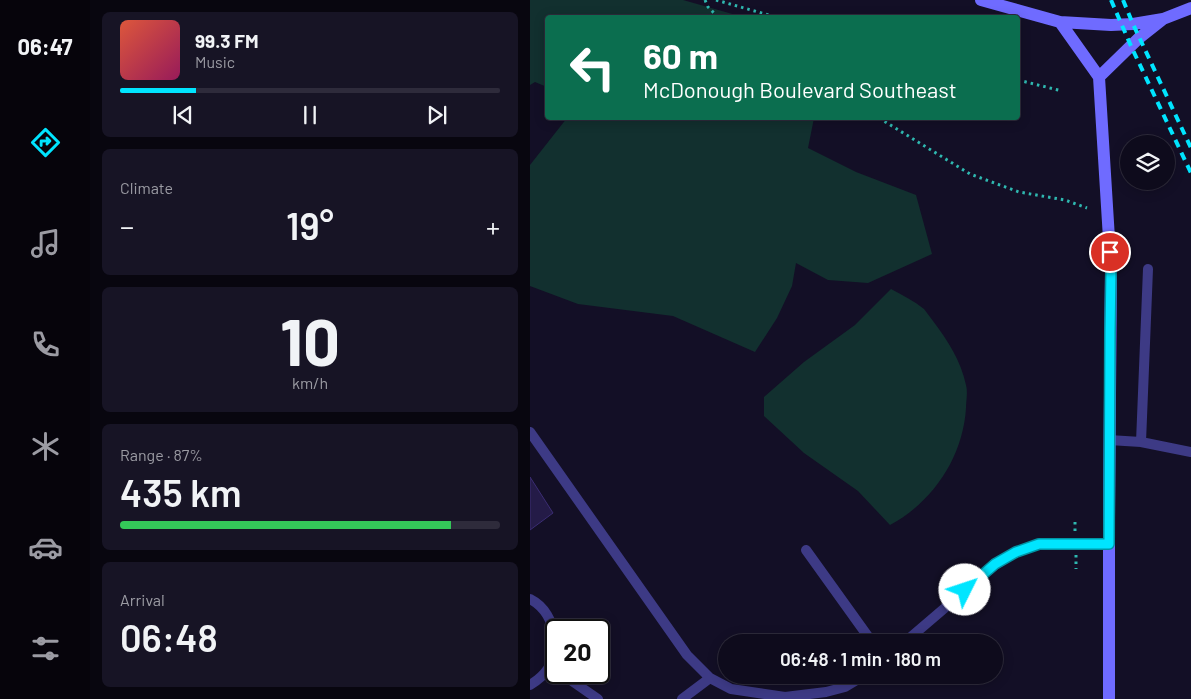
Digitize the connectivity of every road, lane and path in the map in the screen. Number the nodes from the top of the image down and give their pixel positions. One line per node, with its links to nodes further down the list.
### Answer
1 (705, 0): 5 (path)
2 (716, 0): 6 (path)
3 (981, 0): 8 (main road)
4 (1191, 8): 7 (main road)
5 (716, 15)
6 (768, 15)
7 (1164, 19): 8 (main road); 9 (main road)
8 (1060, 22): 9 (main road)
9 (1099, 77): 16 (main road)
10 (1020, 80): 11 (path)
11 (1062, 91)
12 (882, 120): 13 (path)
13 (1087, 208)
14 (1148, 269): 17 (lane)
15 (530, 432): 30 (lane)
16 (1109, 440): 17 (lane); 21 (main road)
17 (1141, 442): 18 (lane)
18 (1191, 452)
19 (1075, 522): 20 (path)
20 (1075, 535)
21 (1109, 544): 28 (lane); 38 (main road)
22 (806, 550): 27 (lane)
23 (1076, 555): 24 (path)
24 (1076, 569)
25 (530, 599): 26 (lane)
26 (550, 619)
27 (866, 634)
28 (914, 634)
29 (545, 675): 35 (lane)
30 (710, 678): 31 (lane); 37 (lane)
31 (718, 682)
32 (576, 684): 36 (lane)
33 (721, 684): 34 (lane)
34 (850, 684)
35 (530, 685)
36 (598, 699)
37 (682, 699)
38 (1109, 699)

